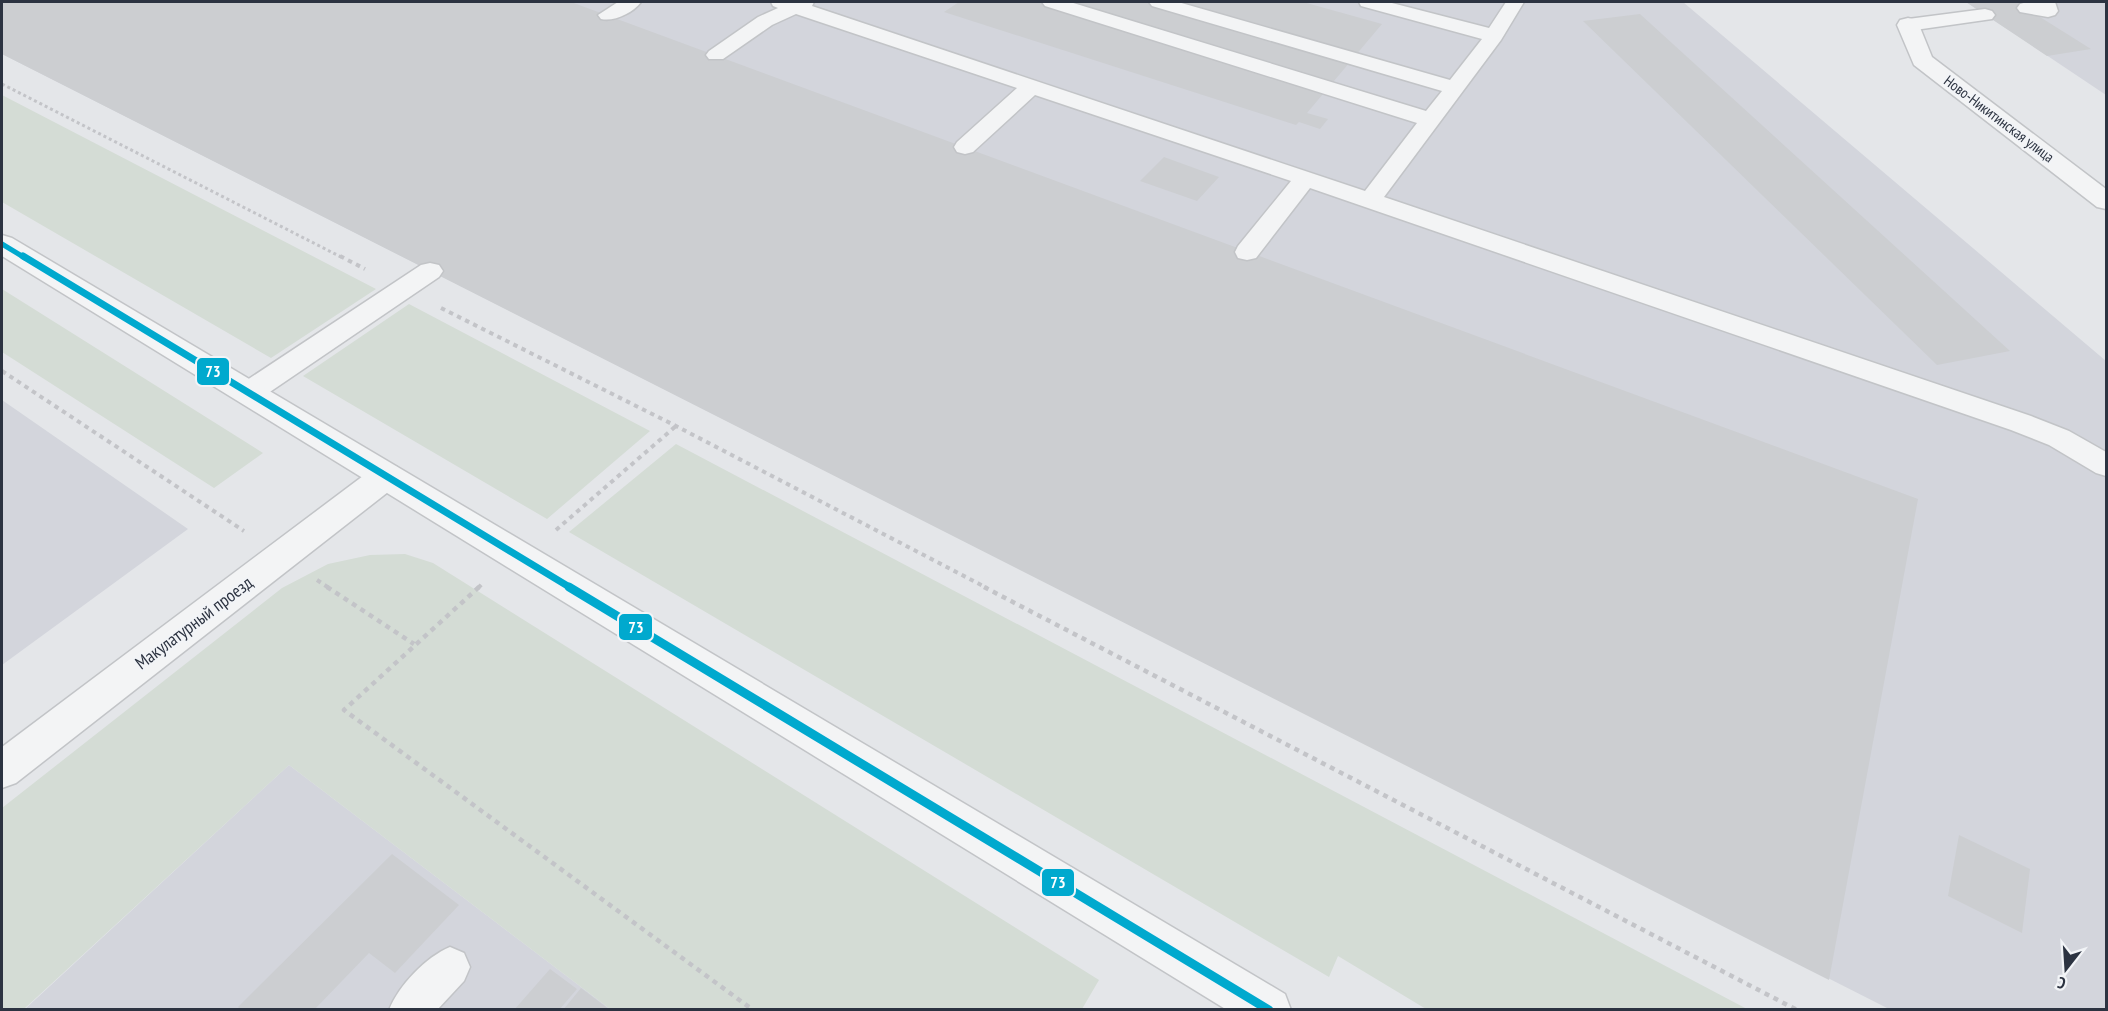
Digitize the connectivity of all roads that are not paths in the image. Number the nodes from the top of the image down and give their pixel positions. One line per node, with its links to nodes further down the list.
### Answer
1 (631, 2): 8 (lane)
2 (1052, 2): 14 (lane)
3 (1106, 2): 14 (lane)
4 (1159, 2): 14 (lane)
5 (1368, 2): 11 (lane)
6 (1515, 2): 11 (lane)
7 (794, 3): 12 (lane); 13 (lane)
8 (608, 15)
9 (1985, 15): 10 (lane)
10 (1908, 25): 18 (street, Ново-Никитинская улица)
11 (1494, 36): 14 (lane)
12 (716, 55)
13 (1032, 86): 15 (lane); 16 (lane)
14 (1443, 104): 17 (lane)
15 (965, 147)
16 (1305, 178): 17 (lane); 20 (lane)
17 (1370, 200): 23 (lane)
18 (2106, 201)
19 (2, 244): 22 (street)
20 (1247, 252)
21 (430, 270): 22 (lane)
22 (248, 393): 24 (street)
23 (2106, 465)
24 (386, 476): 25 (street, Макулатурный проезд); 28 (street)
25 (2, 770)
26 (450, 967): 27 (lane)
27 (409, 1010)
28 (1269, 1010)

